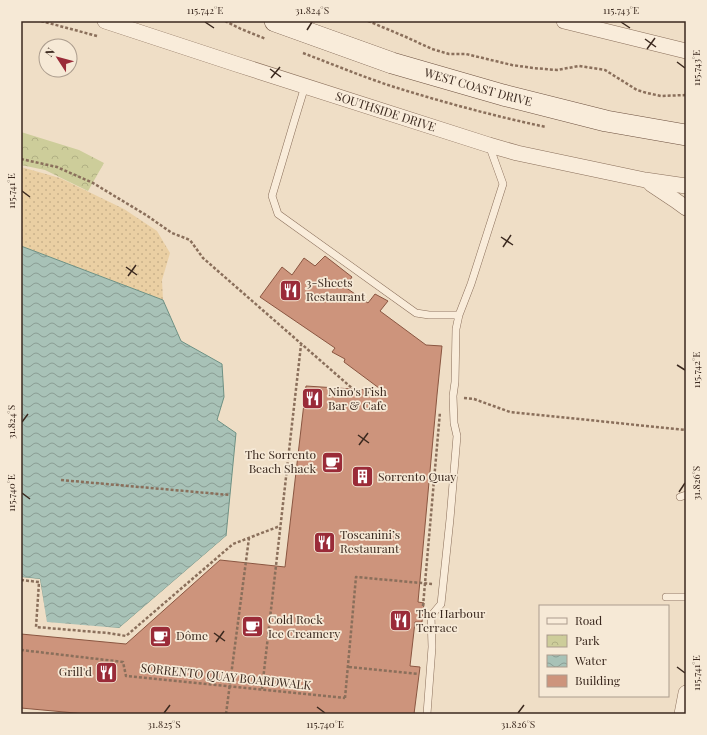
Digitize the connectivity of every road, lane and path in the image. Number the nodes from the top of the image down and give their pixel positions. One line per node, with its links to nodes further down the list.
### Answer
1 (97, 21): 7 (street, SOUTHSIDE DRIVE)
2 (105, 21): 7 (street, SOUTHSIDE DRIVE)
3 (275, 21): 12 (main road, WEST COAST DRIVE)
4 (316, 21): 11 (main road, WEST COAST DRIVE)
5 (368, 21): 10 (path)
6 (564, 21): 8 (street)
7 (130, 30): 9 (street, SOUTHSIDE DRIVE)
8 (686, 51)
9 (305, 86): 13 (street, SOUTHSIDE DRIVE); 18 (lane)
10 (686, 95)
11 (686, 122)
12 (686, 135)
13 (489, 145): 15 (street, SOUTHSIDE DRIVE); 18 (lane)
14 (21, 159): 19 (path)
15 (645, 180): 16 (street, SOUTHSIDE DRIVE); 17 (street, SOUTHSIDE DRIVE)
16 (686, 186)
17 (686, 208)
18 (459, 315): 30 (lane)
19 (301, 344): 20 (path); 26 (path)
20 (353, 389)
21 (474, 398): 23 (path)
22 (441, 406): 29 (path)
23 (686, 430)
24 (61, 480): 25 (path)
25 (230, 495)
26 (280, 526): 27 (path); 39 (path)
27 (249, 538): 28 (path); 41 (path)
28 (21, 580)
29 (425, 583): 30 (path); 33 (path); 35 (path)
30 (443, 585): 38 (lane)
31 (666, 597): 32 (lane)
32 (686, 597)
33 (423, 611)
34 (21, 650): 39 (path, SORRENTO QUAY BOARDWALK, bridge)
35 (348, 668): 37 (path); 39 (path, SORRENTO QUAY BOARDWALK, bridge)
36 (418, 669): 37 (path)
37 (418, 674): 38 (path)
38 (430, 676): 42 (lane)
39 (262, 689)
40 (686, 693): 43 (street)
41 (226, 714)
42 (427, 714)
43 (682, 714)

